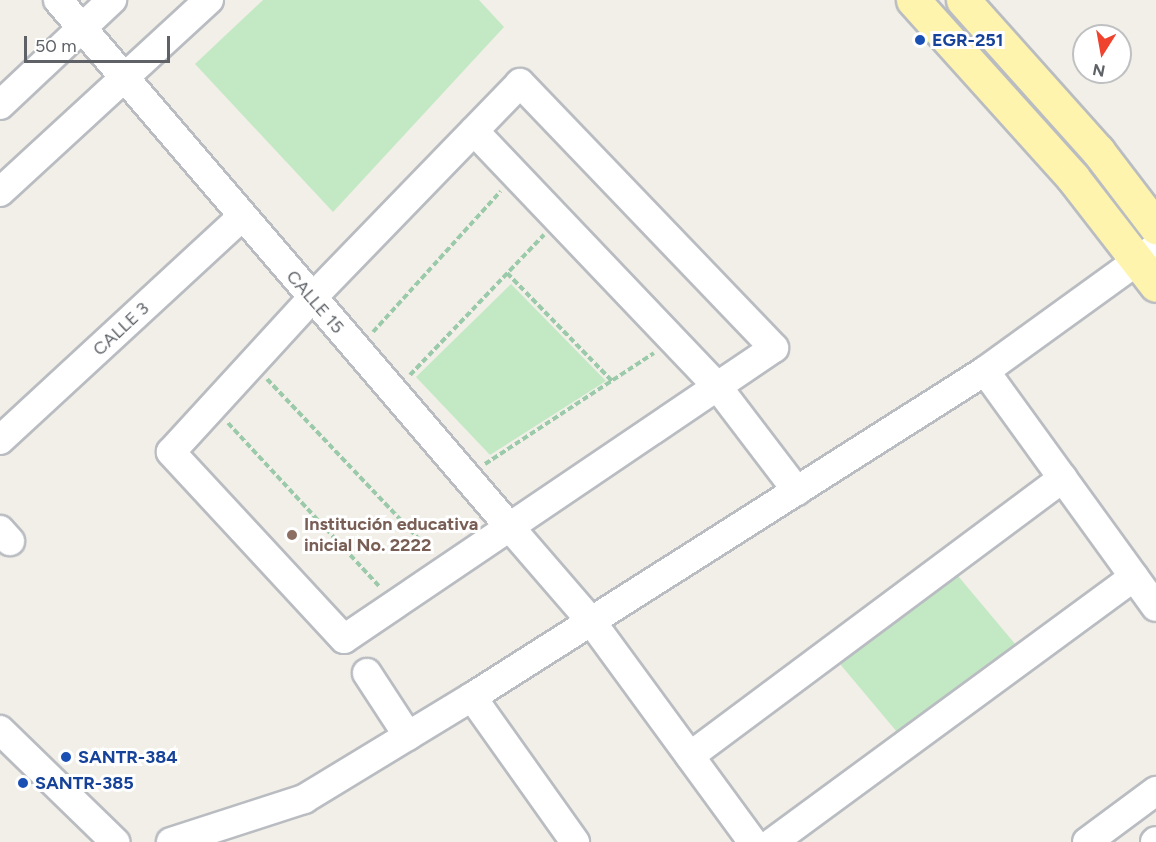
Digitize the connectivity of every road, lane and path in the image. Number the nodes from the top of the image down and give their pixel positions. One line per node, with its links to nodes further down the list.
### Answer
1 (58, 0): 6 (street, CALLE 15)
2 (112, 0): 6 (street)
3 (209, 0): 7 (street)
4 (913, 0): 15 (main road)
5 (963, 0): 14 (main road)
6 (83, 30): 7 (street, CALLE 15); 8 (street)
7 (122, 78): 11 (street); 12 (street, CALLE 15)
8 (0, 105)
9 (474, 132): 10 (street); 17 (street); 23 (street)
10 (515, 175): 13 (street); 19 (path)
11 (0, 192)
12 (242, 218): 17 (street, CALLE 15); 26 (street, CALLE 3)
13 (559, 220): 16 (path); 18 (street)
14 (1156, 227)
15 (1150, 264): 21 (street)
16 (507, 273): 22 (path); 24 (path)
17 (312, 298): 19 (street, CALLE 15); 20 (street)
18 (674, 339): 22 (path); 23 (street)
19 (356, 350): 24 (street, CALLE 15)
20 (253, 364): 25 (street); 31 (path)
21 (986, 371): 28 (street); 29 (street)
22 (612, 381): 27 (path)
23 (717, 386): 29 (street); 30 (street)
24 (393, 393): 27 (street, CALLE 15)
25 (212, 407): 33 (path); 33 (street)
26 (0, 440)
27 (466, 477): 30 (street, CALLE 15)
28 (1063, 478): 32 (street); 40 (street)
29 (797, 491): 35 (street)
30 (508, 525): 31 (street); 35 (street, CALLE 15)
31 (446, 568): 33 (street)
32 (1134, 577): 34 (street); 46 (street)
33 (394, 603)
34 (1156, 607)
35 (591, 621): 37 (street); 40 (street, CALLE 15)
36 (367, 673): 39 (street)
37 (472, 697): 39 (street); 44 (street)
38 (0, 730): 42 (street)
39 (408, 736): 43 (street)
40 (690, 756): 45 (street, CALLE 15)
41 (1156, 791): 47 (street)
42 (115, 842)
43 (171, 842)
44 (574, 842)
45 (753, 842)
46 (773, 842)
47 (1086, 842)

